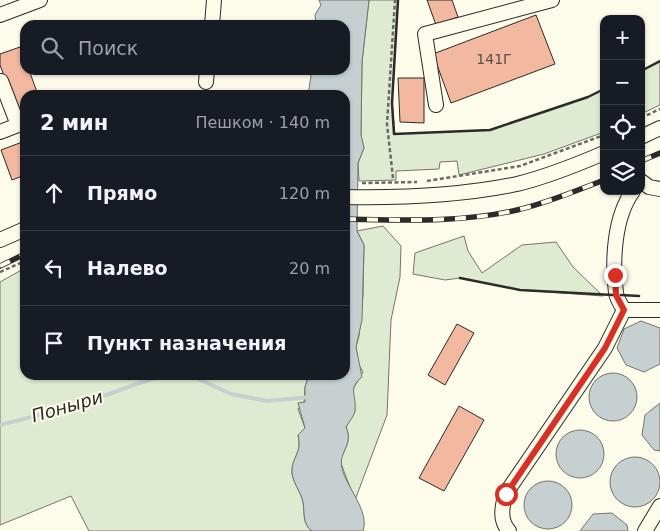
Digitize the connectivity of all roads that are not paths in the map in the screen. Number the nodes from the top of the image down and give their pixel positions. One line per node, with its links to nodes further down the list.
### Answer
1 (40, 0): 4 (street)
2 (214, 0): 5 (street)
3 (552, 0): 7 (street)
4 (0, 15)
5 (212, 20)
6 (0, 81): 9 (street)
7 (436, 105)
8 (660, 128): 10 (street)
9 (0, 132)
10 (645, 135)
11 (600, 154): 15 (street)
12 (645, 184): 13 (street)
13 (660, 189)
14 (631, 195): 18 (street)
15 (350, 197)
16 (20, 231): 17 (street)
17 (0, 240)
18 (624, 310): 19 (street); 21 (street)
19 (660, 310)
20 (660, 506): 22 (street)
21 (508, 531)
22 (645, 531)

